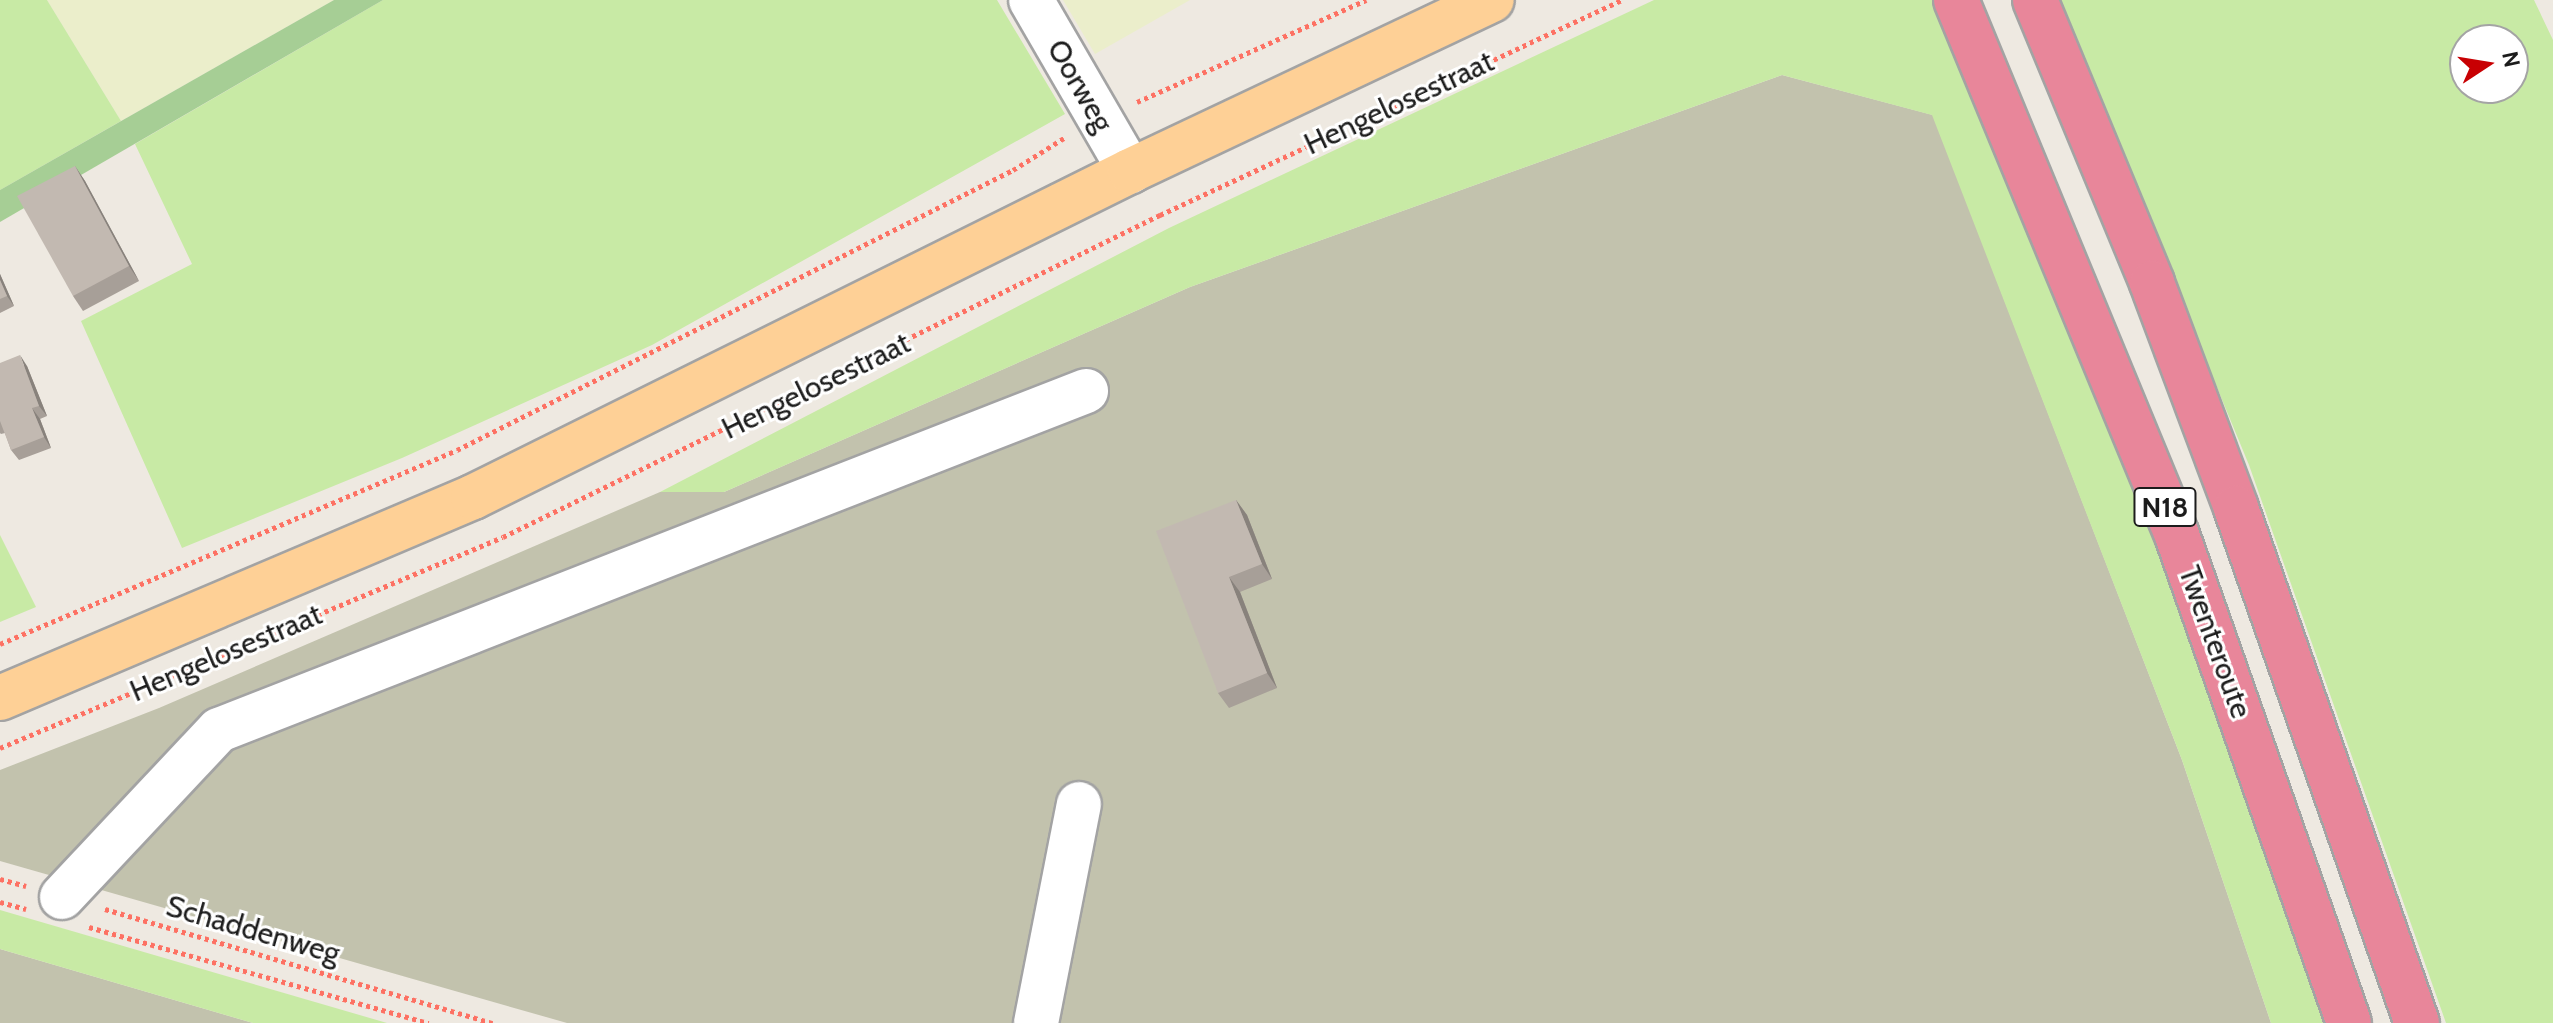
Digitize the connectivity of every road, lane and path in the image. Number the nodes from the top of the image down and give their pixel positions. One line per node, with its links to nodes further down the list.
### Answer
1 (1031, 0): 7 (street, Oorweg)
2 (1366, 0): 7 (path)
3 (1492, 0): 8 (main road, Hengelosestraat)
4 (1622, 0): 12 (path, Hengelosestraat)
5 (1956, 0): 20 (highway, Twenteroute / N18)
6 (2035, 0): 21 (highway, N18)
7 (1097, 117): 8 (street, Oorweg); 10 (path)
8 (1130, 171): 11 (main road, Hengelosestraat)
9 (1086, 391): 16 (street)
10 (0, 644)
11 (0, 698)
12 (0, 748)
13 (1079, 804): 19 (street)
14 (0, 879): 16 (path, Schaddenweg)
15 (0, 902): 16 (path, Schaddenweg)
16 (56, 910): 17 (path, Schaddenweg); 18 (path, Schaddenweg)
17 (429, 1023)
18 (493, 1023)
19 (1036, 1023)
20 (2349, 1023)
21 (2417, 1023)

